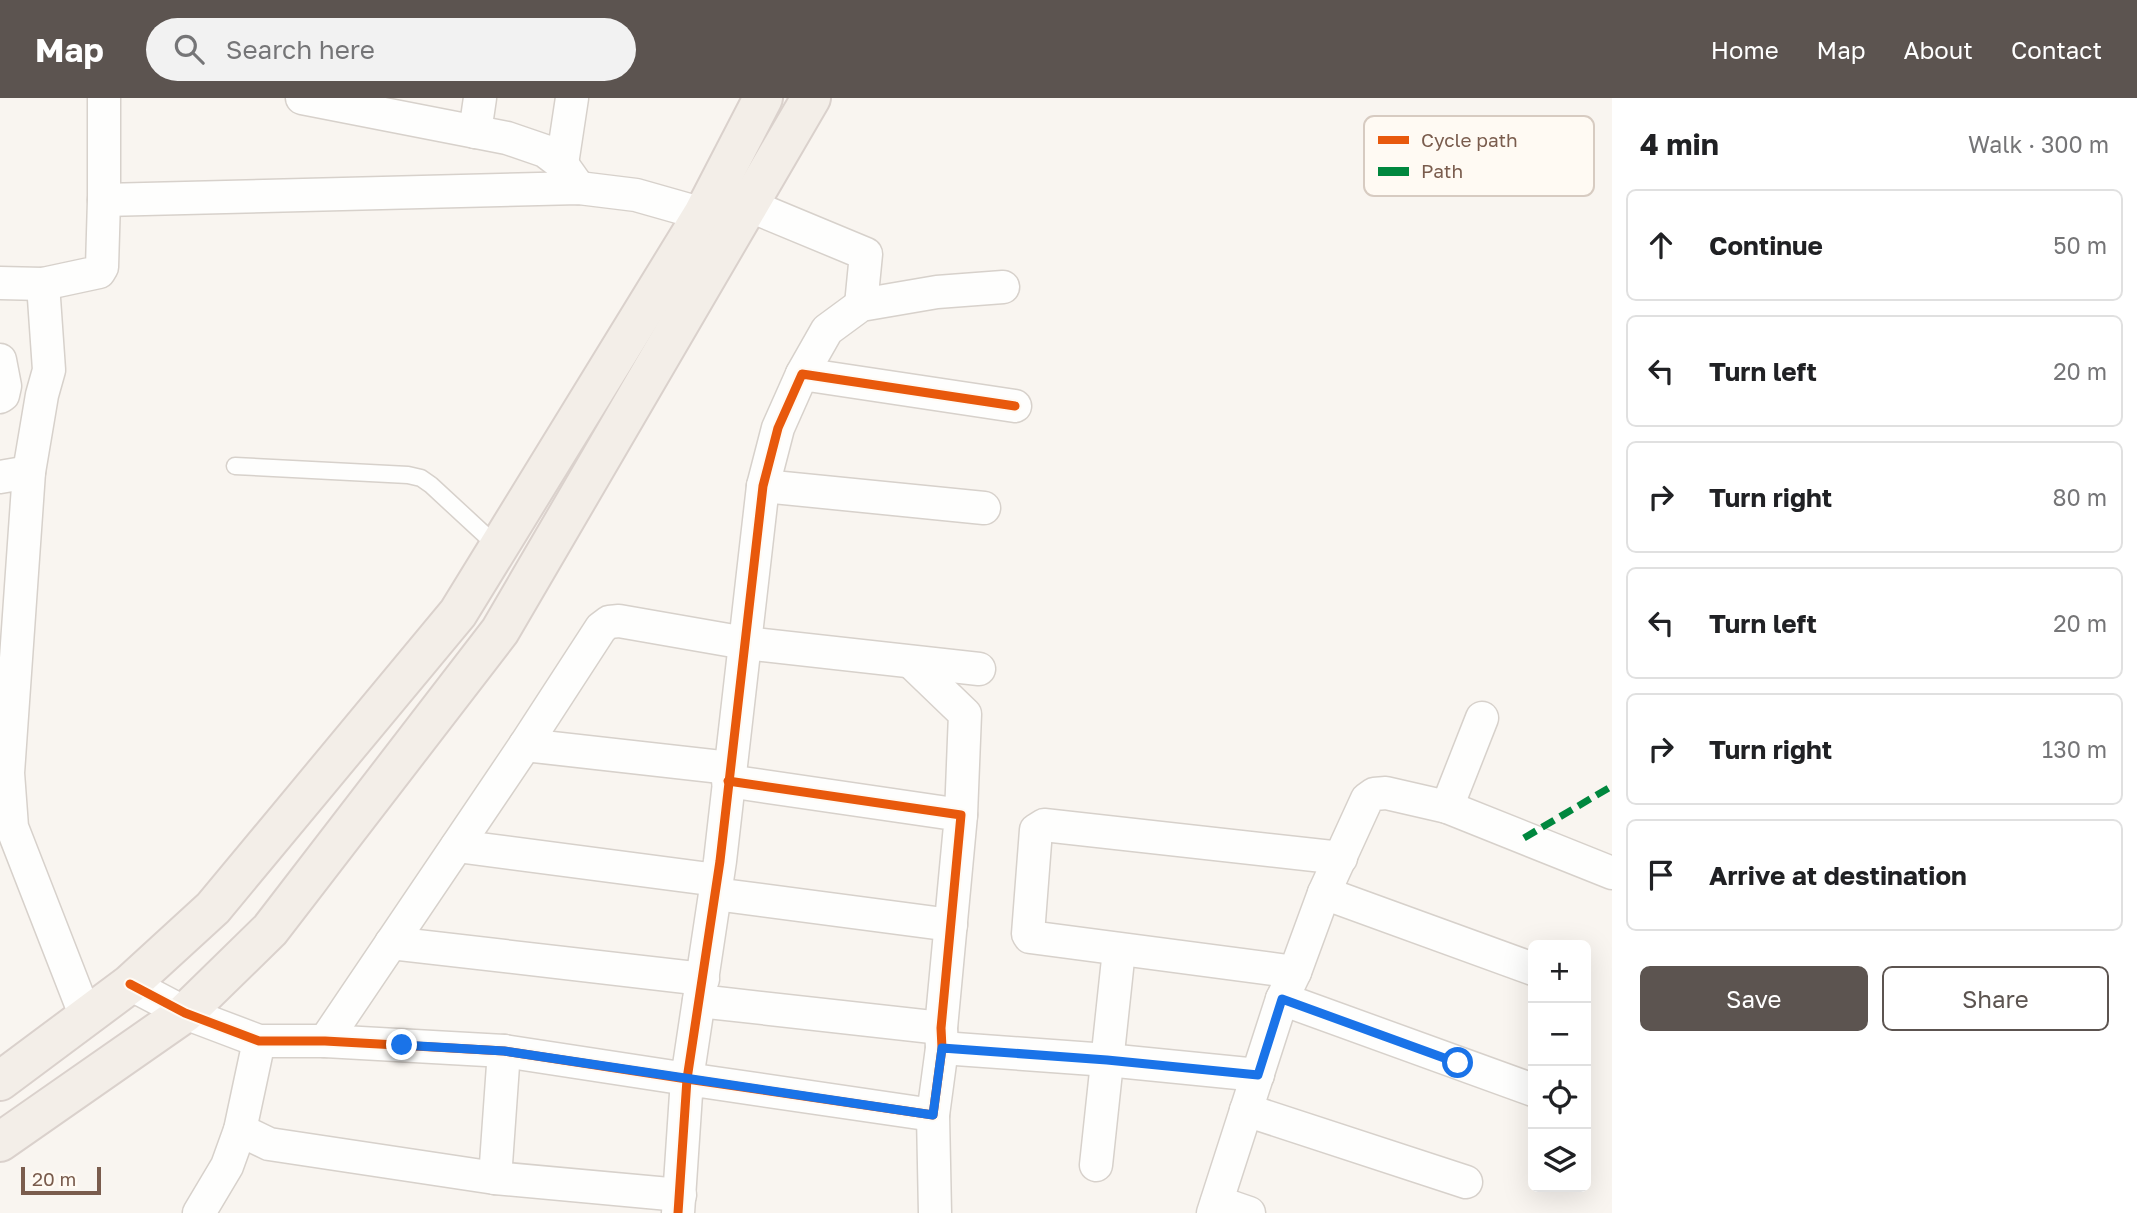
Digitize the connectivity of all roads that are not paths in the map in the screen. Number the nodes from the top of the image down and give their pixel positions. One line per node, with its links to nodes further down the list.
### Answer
1 (104, 98): 10 (street)
2 (302, 98): 7 (street)
3 (480, 98): 8 (street)
4 (572, 98): 9 (street)
5 (763, 98): 12 (main road)
6 (811, 98): 11 (main road)
7 (386, 106): 8 (street)
8 (475, 132): 9 (street)
9 (571, 176): 10 (street); 12 (street)
10 (104, 200): 14 (street)
11 (748, 205): 16 (street); 46 (main road)
12 (703, 214): 25 (main road)
13 (0, 283): 14 (street)
14 (43, 284): 22 (street)
15 (1003, 287): 16 (street)
16 (861, 305): 18 (street)
17 (0, 360): 19 (street)
18 (802, 374): 20 (street); 23 (street)
19 (0, 397)
20 (1015, 406)
21 (235, 467): 25 (lane)
22 (14, 475): 47 (street)
23 (763, 486): 24 (street); 26 (street)
24 (984, 508)
25 (498, 547): 43 (main road)
26 (745, 643): 27 (street); 30 (street); 31 (street)
27 (911, 662): 28 (street); 33 (street)
28 (979, 669)
29 (1482, 718): 32 (street)
30 (525, 745): 31 (street); 34 (street)
31 (729, 775): 33 (street); 37 (street)
32 (1447, 807): 35 (street); 36 (street)
33 (961, 815): 39 (street)
34 (457, 846): 37 (street); 40 (street)
35 (1341, 858): 38 (street); 41 (street)
36 (1612, 873)
37 (716, 887): 39 (street); 45 (street)
38 (1324, 893): 42 (street); 44 (street)
39 (951, 925): 48 (street)
40 (391, 943): 45 (street); 50 (street)
41 (1119, 950): 44 (street); 52 (street)
42 (1528, 967)
43 (130, 984): 46 (street); 47 (main road)
44 (1289, 986): 53 (street); 56 (street)
45 (701, 990): 48 (street); 54 (street)
46 (185, 1013): 49 (street); 60 (main road)
47 (86, 1017): 55 (main road)
48 (942, 1038): 52 (street); 58 (street)
49 (259, 1041): 50 (street); 59 (street)
50 (325, 1041): 51 (street)
51 (504, 1051): 54 (street); 62 (street)
52 (1107, 1060): 53 (street); 61 (street)
53 (1258, 1075): 57 (street)
54 (687, 1079): 58 (street); 64 (street)
55 (0, 1081)
56 (1528, 1088)
57 (1246, 1111): 63 (street); 65 (street)
58 (933, 1115): 67 (street)
59 (240, 1130): 62 (street); 66 (street)
60 (0, 1142)
61 (1096, 1165)
62 (495, 1178): 64 (street)
63 (1466, 1182)
64 (679, 1204)
65 (1215, 1207): 68 (street)
66 (199, 1213)
67 (934, 1213)
68 (1249, 1213)

